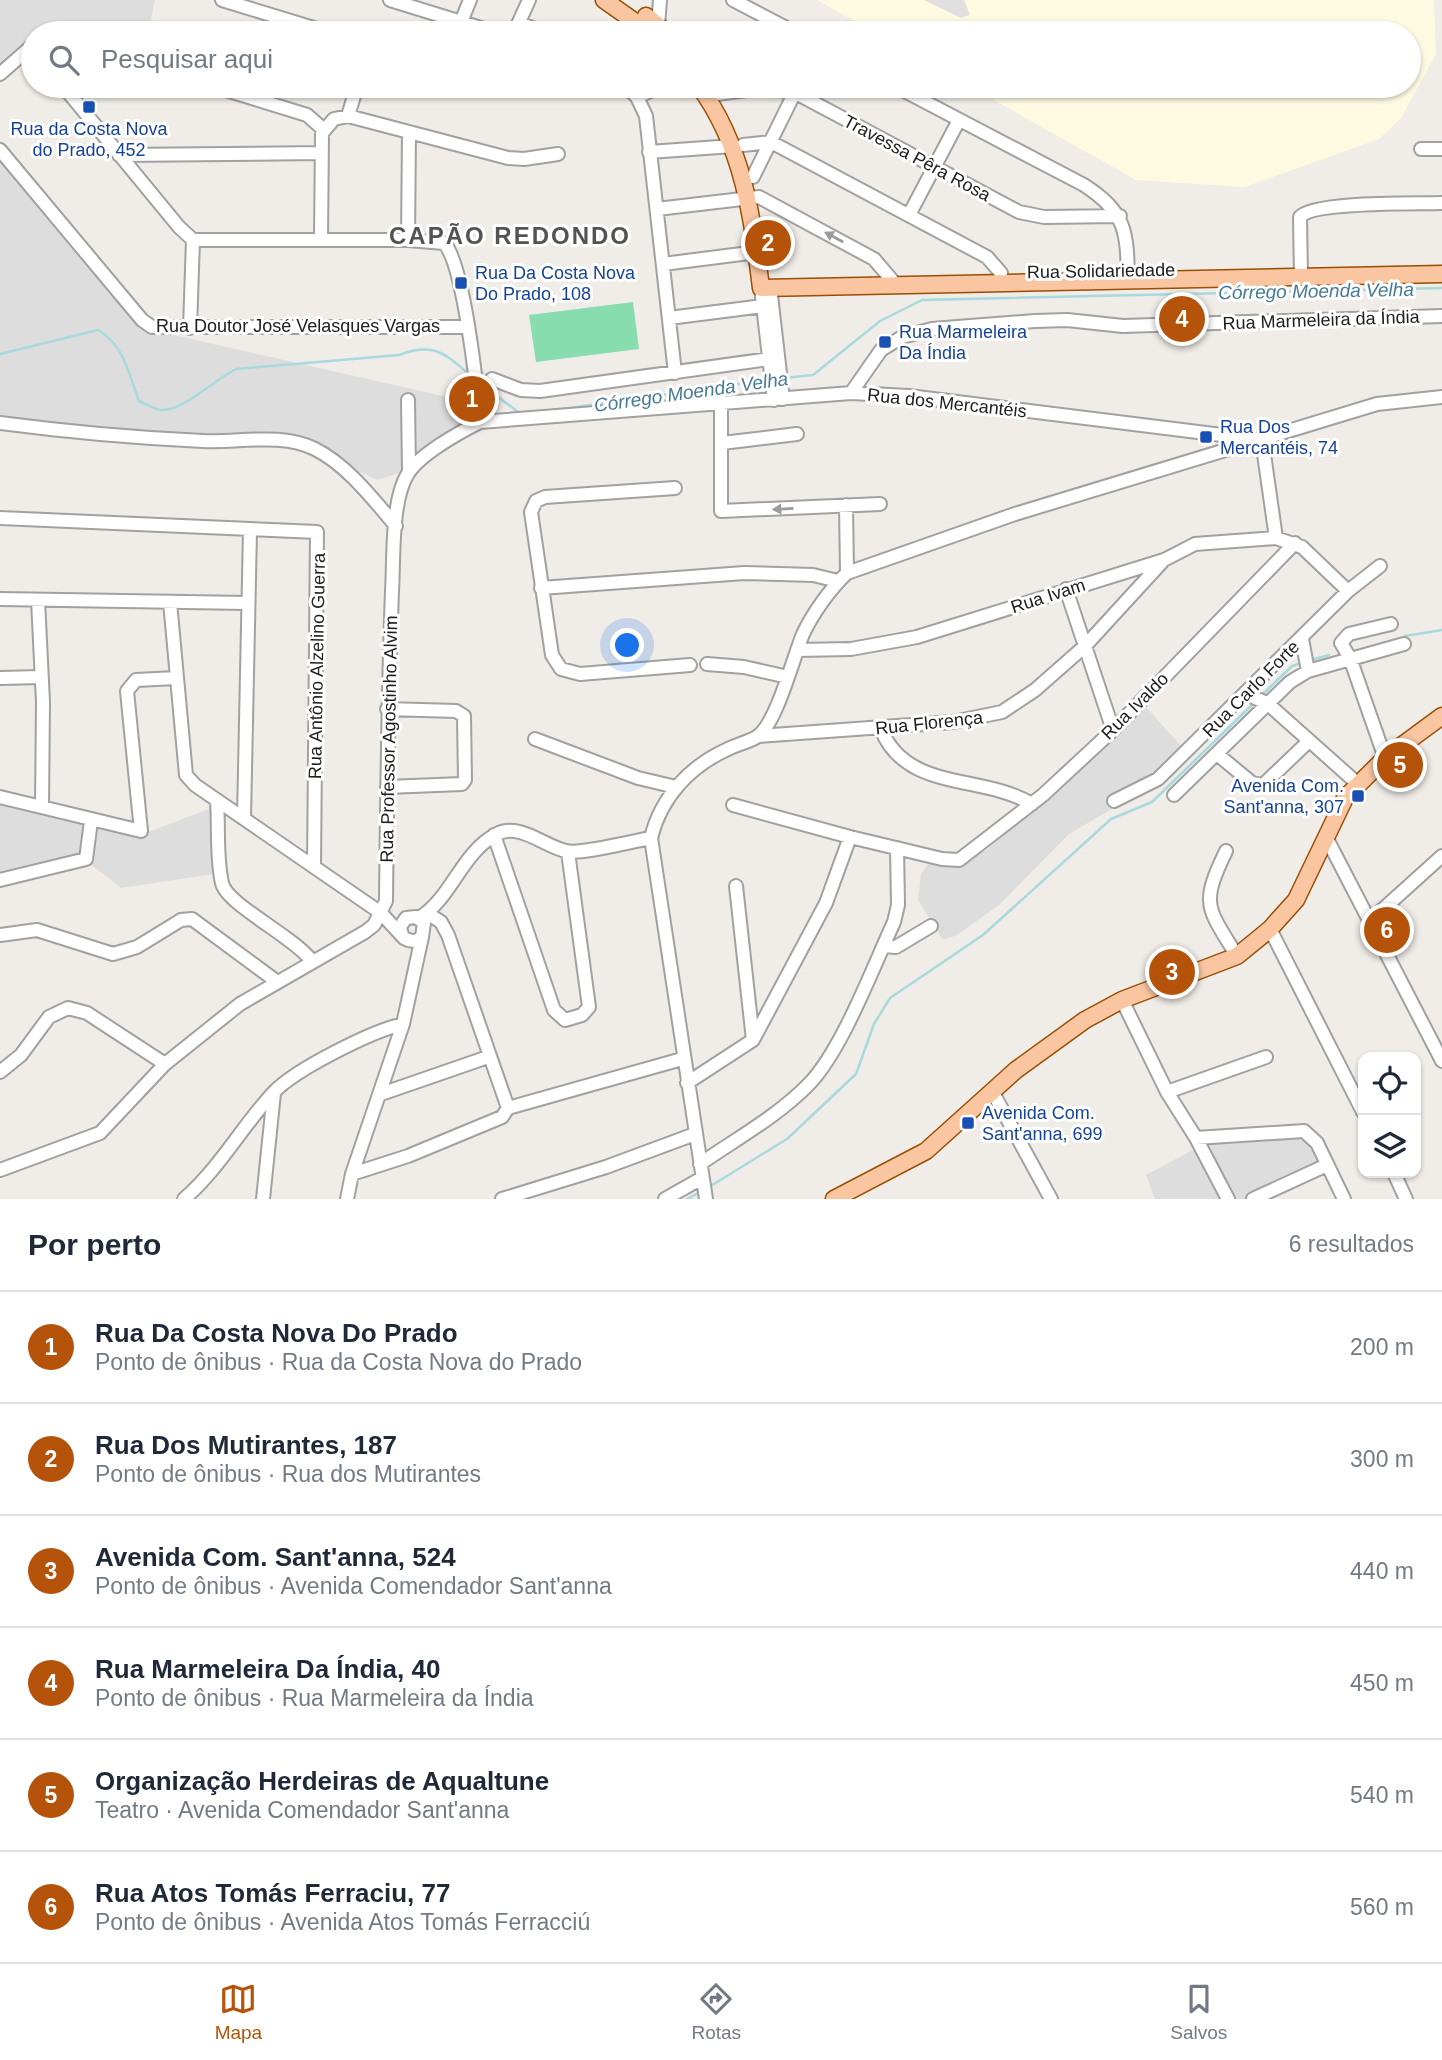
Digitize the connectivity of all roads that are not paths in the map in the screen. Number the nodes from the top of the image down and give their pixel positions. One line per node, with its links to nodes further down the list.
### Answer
1 (222, 0): 10 (street)
2 (390, 0): 9 (street)
3 (470, 0): 12 (street)
4 (530, 0): 13 (street)
5 (624, 0): 15 (main road)
6 (660, 0): 16 (street)
7 (733, 0): 17 (street)
8 (606, 1): 14 (main road)
9 (409, 3): 11 (street)
10 (291, 21)
11 (458, 21)
12 (461, 21)
13 (520, 21)
14 (641, 21)
15 (648, 21)
16 (659, 21)
17 (773, 21)
18 (21, 56): 19 (street)
19 (0, 74)
20 (73, 98): 41 (street)
21 (252, 98): 31 (street)
22 (353, 98): 29 (street)
23 (637, 98): 38 (street)
24 (708, 98): 34 (main road)
25 (717, 98): 34 (main road)
26 (792, 98): 33 (street)
27 (812, 98): 42 (street, Travessa Pêra Rosa)
28 (918, 98): 30 (street)
29 (348, 116): 31 (street); 32 (street)
30 (959, 120): 42 (street); 48 (street)
31 (324, 130): 39 (street)
32 (409, 132): 40 (street); 51 (street)
33 (771, 142): 34 (street); 43 (street); 47 (street)
34 (738, 145): 38 (street); 43 (main road); 44 (main road)
35 (1421, 149): 36 (street)
36 (1442, 149)
37 (0, 150): 65 (street, Rua Doutor José Velasques Vargas)
38 (649, 152): 46 (street)
39 (321, 153): 41 (street); 50 (street)
40 (558, 154)
41 (119, 155): 49 (street)
42 (934, 168): 47 (street); 48 (street, Travessa Pêra Rosa)
43 (753, 177): 44 (main road)
44 (754, 197): 46 (street); 52 (main road); 59 (street, one-way to 44); 60 (main road)
45 (1442, 203): 55 (street)
46 (657, 209): 53 (street)
47 (909, 215): 56 (street)
48 (1120, 216): 58 (street)
49 (193, 240): 50 (street); 65 (street)
50 (321, 240): 51 (street)
51 (408, 240): 64 (street)
52 (757, 252): 53 (street); 60 (main road)
53 (663, 264): 63 (street)
54 (1442, 265): 55 (main road, Rua Solidariedade)
55 (1301, 272): 57 (main road, Rua Solidariedade); 58 (main road, Rua Solidariedade)
56 (1000, 273): 58 (main road, Rua Solidariedade); 59 (main road, Rua Solidariedade)
57 (1442, 274)
58 (1128, 276): 59 (main road, Rua Solidariedade)
59 (893, 280): 60 (main road, Rua Solidariedade)
60 (765, 283): 61 (street); 66 (street)
61 (763, 306): 63 (street); 66 (street)
62 (1442, 316): 69 (street, Rua Marmeleira da Índia)
63 (668, 318): 67 (street)
64 (467, 327): 65 (street, Rua Doutor José Velasques Vargas); 74 (street)
65 (190, 328)
66 (773, 360): 67 (street); 70 (street)
67 (675, 373): 68 (street)
68 (492, 379)
69 (851, 393): 70 (street, Rua dos Mercantéis); 77 (street, Rua dos Mercantéis)
70 (778, 396): 73 (street, Rua dos Mercantéis)
71 (1442, 397): 77 (street)
72 (408, 400): 79 (street)
73 (721, 405): 74 (street, Rua dos Mercantéis); 78 (street)
74 (480, 422): 79 (street, Rua dos Mercantéis)
75 (0, 423): 84 (street)
76 (797, 434): 78 (street)
77 (1262, 440): 86 (street); 90 (street)
78 (722, 443): 82 (street, one-way to 78)
79 (409, 472): 84 (street)
80 (675, 488): 91 (street)
81 (880, 504): 82 (street)
82 (846, 505): 90 (street)
83 (0, 518): 85 (street, Rua Antônio Alzelino Guerra)
84 (396, 526): 113 (street, Rua Professor Agostinho Alvim)
85 (250, 530): 97 (street); 142 (street, Rua Antônio Alzelino Guerra)
86 (1276, 538): 87 (street, Rua Ivam); 88 (street, Rua Ivam)
87 (1295, 543): 93 (street); 116 (street, Rua Ivaldo)
88 (1164, 560): 92 (street, Rua Ivam); 101 (street, Rua Florença)
89 (1380, 566): 93 (street, Rua Carlo Forte)
90 (842, 577): 91 (street); 102 (street)
91 (541, 588): 105 (street)
92 (1066, 589): 101 (street); 102 (street, Rua Ivam)
93 (1348, 591): 100 (street, Rua Carlo Forte)
94 (0, 599): 95 (street)
95 (38, 600): 96 (street); 107 (street)
96 (170, 602): 97 (street); 110 (street)
97 (247, 603): 132 (street)
98 (1391, 624): 103 (street)
99 (1404, 643): 103 (street)
100 (1302, 644): 106 (street); 111 (street, Rua Carlo Forte)
101 (1086, 646): 115 (street, Rua Florença); 116 (street)
102 (797, 650): 108 (street)
103 (1350, 658): 106 (street); 121 (street)
104 (706, 664): 108 (street)
105 (690, 665)
106 (1307, 669): 112 (street)
107 (41, 677): 109 (street); 131 (street)
108 (788, 677): 117 (street)
109 (0, 678)
110 (176, 678): 127 (street); 133 (street)
111 (1252, 690): 112 (street); 128 (street, Rua Carlo Forte)
112 (1265, 703): 119 (street); 120 (street)
113 (387, 709): 123 (street, Rua Professor Agostinho Alvim); 123 (street)
114 (1442, 716): 121 (main road)
115 (881, 729): 117 (street, Rua Florença); 129 (street)
116 (1113, 730): 129 (street, Rua Ivaldo)
117 (759, 736): 124 (street, Rua Florença)
118 (535, 739): 124 (street)
119 (1309, 741): 120 (street); 122 (street)
120 (1217, 754): 125 (street)
121 (1385, 758): 122 (main road)
122 (1358, 784): 136 (main road)
123 (387, 787): 145 (street, Rua Professor Agostinho Alvim)
124 (676, 787): 137 (street)
125 (1174, 795)
126 (0, 797): 131 (street)
127 (217, 801): 132 (street); 156 (street)
128 (1114, 801)
129 (1032, 804): 138 (street, Rua Ivaldo)
130 (733, 805): 135 (street)
131 (42, 807): 133 (street)
132 (244, 818): 142 (street)
133 (91, 821): 143 (street)
134 (494, 835): 140 (street); 140 (street); 146 (street)
135 (850, 837): 138 (street); 161 (street)
136 (1326, 837): 147 (street); 149 (main road)
137 (651, 838): 140 (street); 165 (street)
138 (897, 848): 154 (street)
139 (1226, 851): 155 (street)
140 (568, 852)
141 (1442, 856): 147 (street)
142 (314, 866): 145 (street)
143 (0, 880)
144 (736, 886): 161 (street)
145 (383, 915): 146 (street); 153 (street); 156 (street)
146 (423, 916): 150 (street); 151 (street); 153 (street)
147 (1371, 920): 164 (street)
148 (931, 926): 154 (street)
149 (1270, 929): 155 (main road); 173 (street)
150 (425, 933): 151 (street); 153 (street); 157 (street)
151 (448, 934): 162 (street)
152 (0, 935): 158 (street)
153 (403, 936): 157 (street)
154 (883, 946): 180 (street)
155 (1237, 956): 159 (main road)
156 (312, 960): 158 (street)
157 (412, 974): 160 (street)
158 (276, 982): 166 (street)
159 (1122, 1000): 169 (main road); 171 (street)
160 (403, 1024): 170 (street); 172 (street)
161 (753, 1040): 168 (street)
162 (488, 1057): 172 (street); 174 (street)
163 (1266, 1057): 171 (street)
164 (1441, 1057)
165 (682, 1059): 168 (street); 174 (street)
166 (165, 1064): 167 (street); 178 (street)
167 (0, 1072)
168 (687, 1083): 175 (street)
169 (992, 1091): 188 (main road); 189 (street)
170 (274, 1092): 183 (street); 184 (street)
171 (1167, 1092): 176 (street)
172 (381, 1094): 179 (street)
173 (1358, 1102)
174 (508, 1108): 179 (street)
175 (695, 1134): 180 (street); 186 (street)
176 (1196, 1138): 177 (street); 190 (street)
177 (1327, 1165): 191 (street); 192 (street)
178 (0, 1170)
179 (352, 1174): 185 (street)
180 (701, 1174): 182 (street); 187 (street)
181 (1396, 1178): 193 (street)
182 (706, 1198)
183 (184, 1199)
184 (263, 1199)
185 (347, 1199)
186 (502, 1199)
187 (665, 1199)
188 (834, 1199)
189 (1051, 1199)
190 (1228, 1199)
191 (1253, 1199)
192 (1344, 1199)
193 (1406, 1199)

